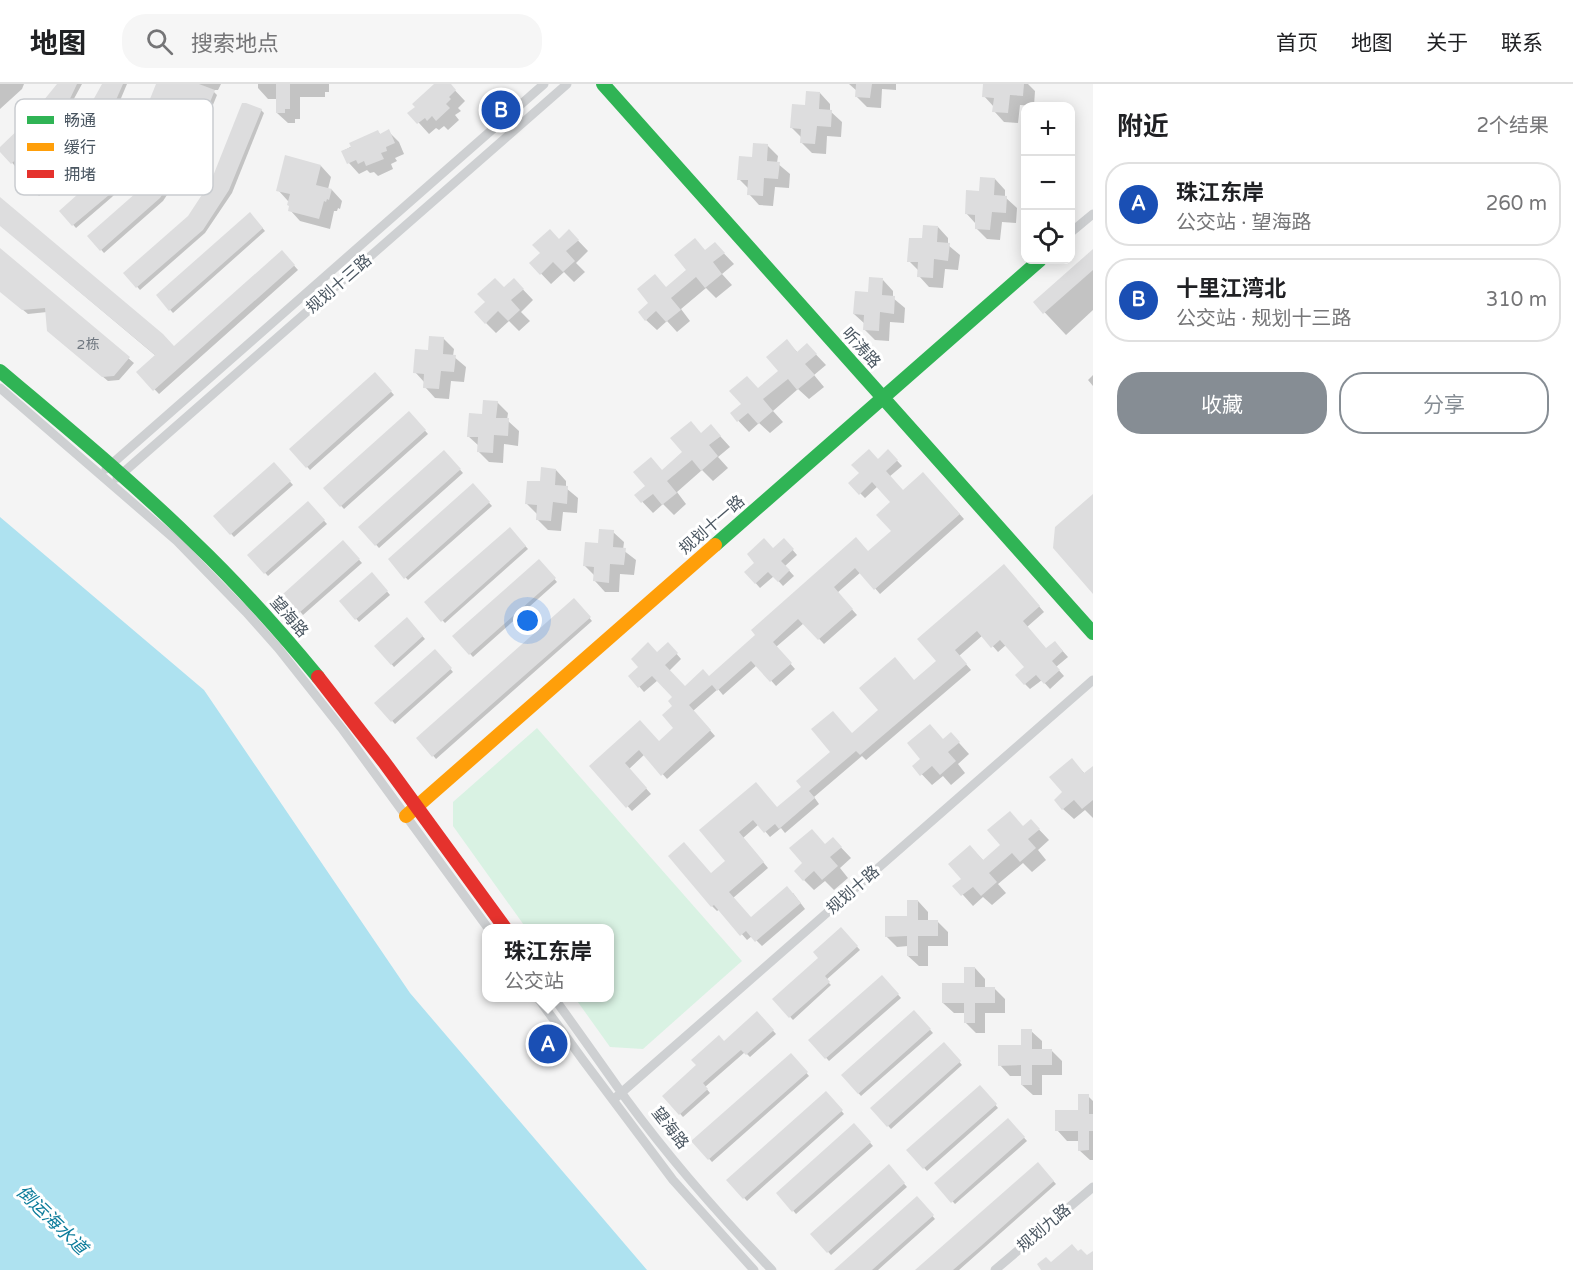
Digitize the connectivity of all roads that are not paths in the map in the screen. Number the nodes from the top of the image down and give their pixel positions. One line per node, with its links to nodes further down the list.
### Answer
1 (544, 84): 10 (street, 规划十三路)
2 (567, 84): 11 (street, 规划十三路)
3 (603, 84): 9 (street, 听涛路)
4 (1093, 214): 5 (street)
5 (1075, 230)
6 (1036, 264): 9 (street, 规划十一路)
7 (0, 370): 10 (street, 望海路)
8 (0, 388): 10 (street, 望海路)
9 (883, 397): 12 (street, 听涛路); 14 (street, 规划十一路)
10 (105, 470): 11 (street, 望海路)
11 (116, 479): 14 (street, 望海路)
12 (1093, 633)
13 (1093, 680): 19 (street, 规划十路)
14 (411, 811): 15 (street, 望海路); 16 (street, 望海路)
15 (485, 924)
16 (501, 924)
17 (541, 1002): 20 (street, 望海路)
18 (557, 1002): 19 (street, 望海路)
19 (622, 1092): 20 (street, 规划十路); 23 (street, 望海路)
20 (613, 1100): 22 (street, 望海路)
21 (1093, 1187): 24 (street, 规划九路)
22 (754, 1270)
23 (772, 1270)
24 (995, 1270)

